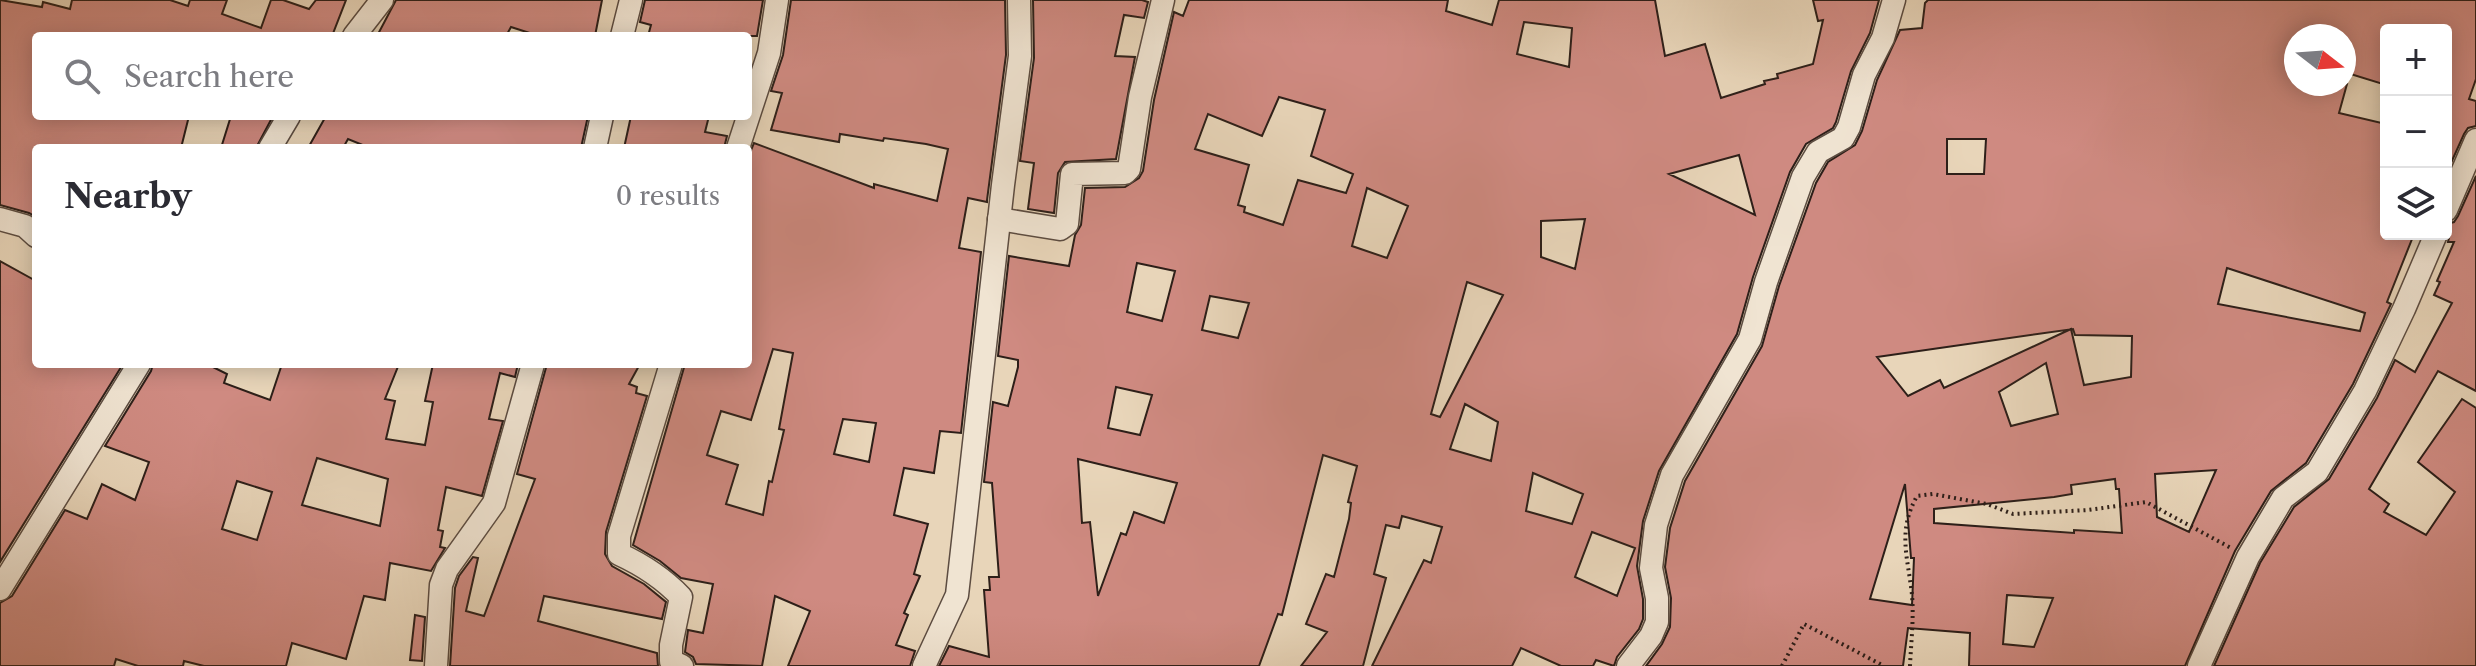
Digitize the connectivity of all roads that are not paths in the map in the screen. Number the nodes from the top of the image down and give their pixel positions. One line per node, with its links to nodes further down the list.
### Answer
1 (382, 0): 7 (street)
2 (631, 0): 8 (street)
3 (777, 0): 9 (street)
4 (1019, 0): 19 (street)
5 (1163, 0): 19 (street)
6 (1894, 0): 29 (street)
7 (357, 32)
8 (623, 32)
9 (752, 105)
10 (287, 120): 14 (street)
11 (601, 120): 15 (street)
12 (747, 120): 16 (street)
13 (2476, 140): 17 (street)
14 (272, 144)
15 (596, 144)
16 (739, 144)
17 (2452, 196)
18 (0, 219): 20 (street)
19 (999, 219): 28 (street)
20 (32, 232)
21 (2433, 240): 30 (street)
22 (136, 368): 25 (street)
23 (532, 368): 26 (street)
24 (670, 368): 27 (street)
25 (0, 589)
26 (436, 666)
27 (682, 666)
28 (924, 666)
29 (1628, 666)
30 (2199, 666)

